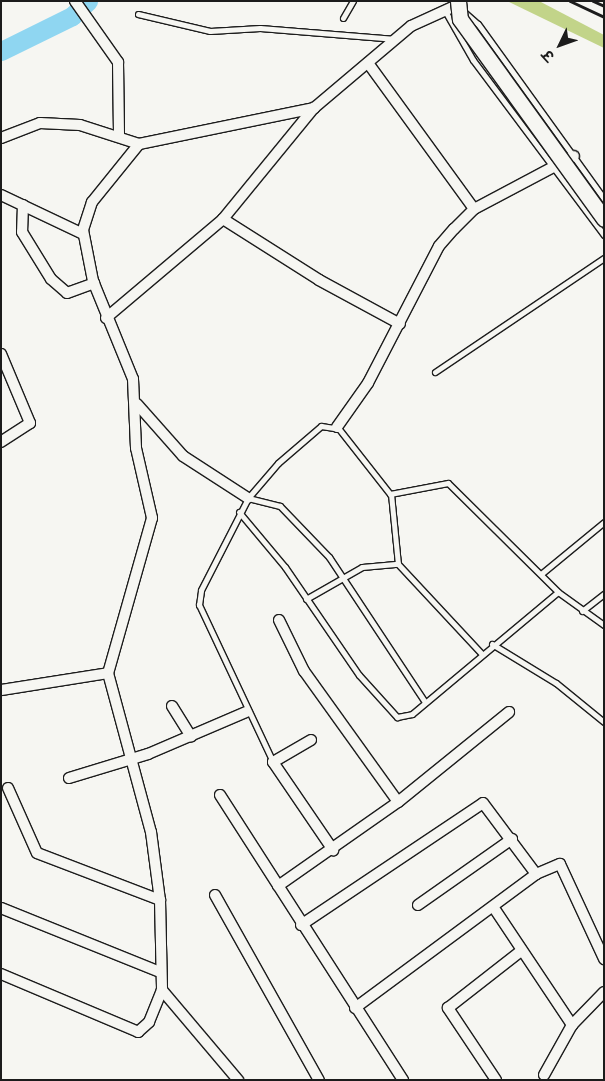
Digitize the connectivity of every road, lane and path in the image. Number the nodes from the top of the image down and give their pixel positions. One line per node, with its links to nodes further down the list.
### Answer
1 (75, 1): 9 (street)
2 (353, 1): 5 (lane)
3 (452, 5): 6 (street); 12 (lane); 13 (lane); 19 (main road, bridge)
4 (138, 14): 6 (lane)
5 (343, 18)
6 (396, 39): 7 (street)
7 (368, 63): 8 (street); 17 (street)
8 (314, 108): 11 (street); 18 (street)
9 (119, 134): 10 (street); 11 (street)
10 (1, 138)
11 (139, 144): 20 (street)
12 (574, 156): 13 (street); 15 (lane)
13 (556, 168): 17 (street); 21 (lane)
14 (1, 195): 16 (street)
15 (604, 199)
16 (23, 205): 20 (street); 23 (street)
17 (474, 209): 25 (street)
18 (223, 219): 24 (street); 25 (street)
19 (604, 219)
20 (83, 234): 23 (street)
21 (604, 235)
22 (604, 258): 27 (lane)
23 (94, 283): 24 (street)
24 (106, 318): 28 (street)
25 (400, 324): 29 (street)
26 (1, 354): 30 (street)
27 (435, 372)
28 (137, 404): 32 (street); 46 (street)
29 (336, 427): 31 (lane); 32 (lane)
30 (1, 442)
31 (391, 494): 35 (lane); 36 (lane)
32 (248, 498): 33 (lane); 37 (lane)
33 (239, 512): 40 (lane); 50 (lane)
34 (604, 522): 36 (lane)
35 (398, 564): 37 (lane); 45 (lane)
36 (541, 574): 38 (lane)
37 (345, 575): 40 (lane); 48 (lane)
38 (558, 592): 41 (lane); 44 (lane)
39 (604, 594): 41 (lane)
40 (306, 598): 48 (lane)
41 (582, 611): 43 (lane)
42 (279, 620): 60 (street)
43 (604, 625)
44 (492, 644): 45 (lane); 52 (lane)
45 (482, 654): 48 (lane)
46 (108, 673): 47 (street); 55 (street)
47 (1, 690)
48 (425, 702)
49 (172, 706): 53 (street)
50 (246, 712): 53 (street); 56 (lane)
51 (509, 712): 60 (street)
52 (604, 722)
53 (191, 737): 55 (street)
54 (311, 740): 56 (street)
55 (133, 760): 57 (street); 66 (street)
56 (273, 762): 62 (street)
57 (70, 778)
58 (8, 788): 66 (street)
59 (220, 795): 64 (street)
60 (398, 802): 62 (street)
61 (512, 839): 63 (street); 67 (street); 70 (street)
62 (333, 850): 64 (street)
63 (536, 874): 69 (street); 72 (street)
64 (278, 886): 70 (street)
65 (215, 895): 81 (street)
66 (160, 900): 73 (street)
67 (418, 905)
68 (1, 908): 73 (street)
69 (494, 908): 71 (street); 77 (street)
70 (301, 925): 77 (street)
71 (521, 950): 78 (street); 83 (street)
72 (604, 959)
73 (160, 972): 75 (street)
74 (1, 974): 75 (street)
75 (162, 990): 80 (street)
76 (604, 992): 78 (street)
77 (355, 1008): 82 (street)
78 (572, 1025): 79 (street)
79 (544, 1075)
80 (238, 1080)
81 (319, 1080)
82 (403, 1080)
83 (496, 1080)

